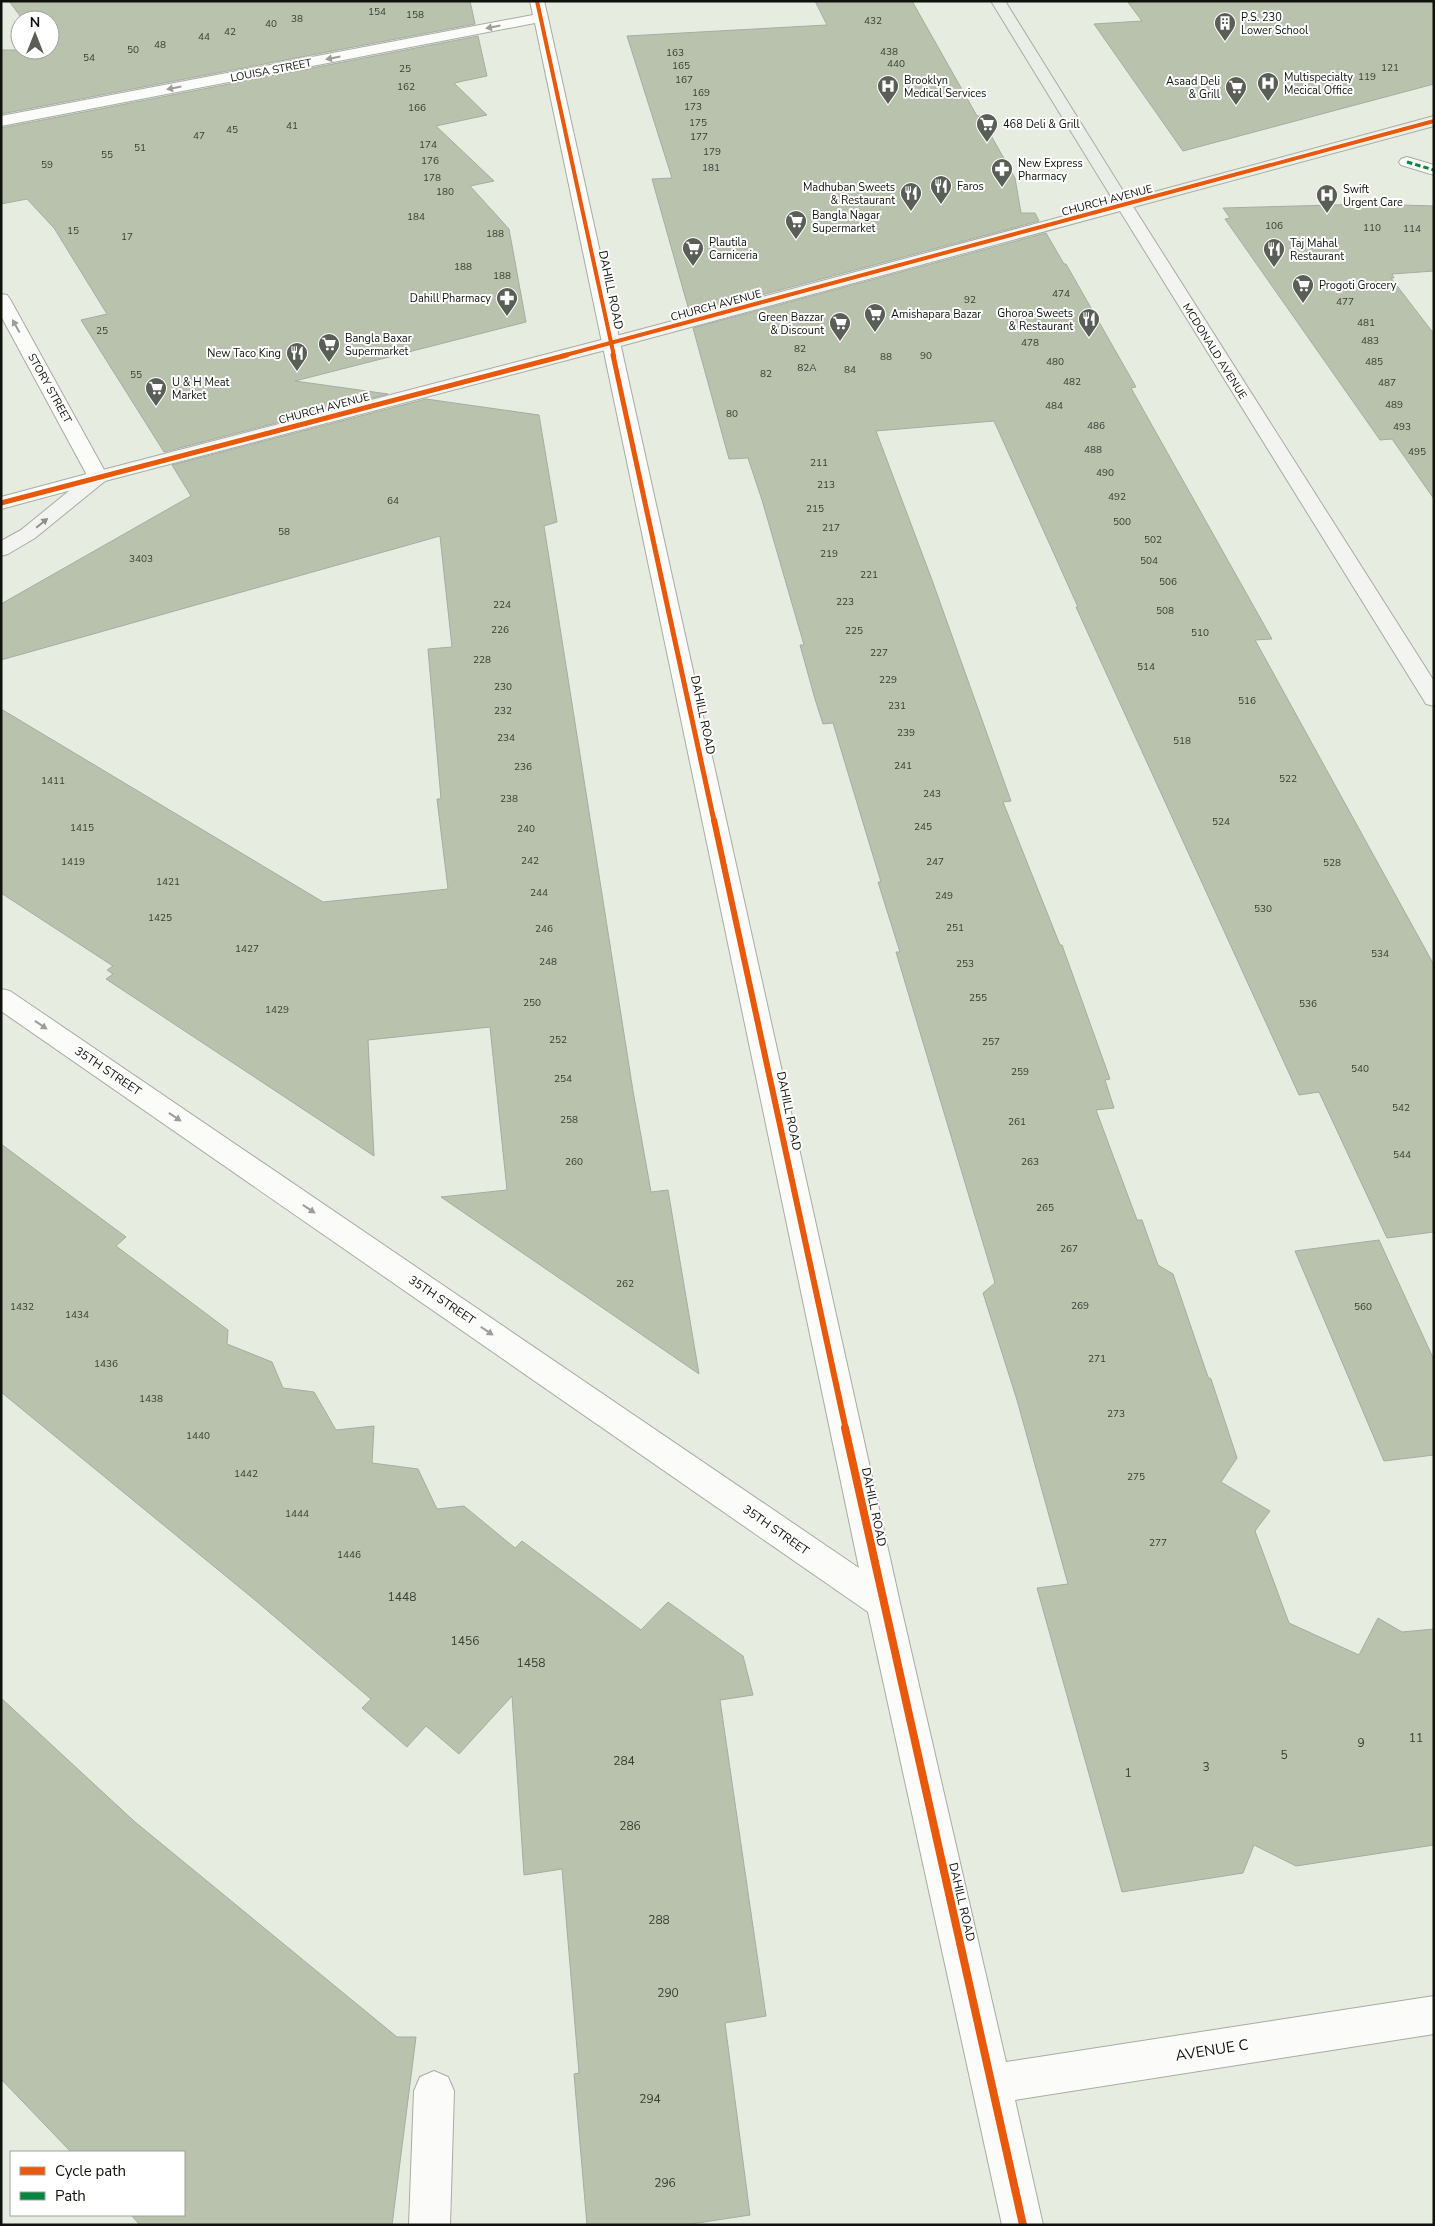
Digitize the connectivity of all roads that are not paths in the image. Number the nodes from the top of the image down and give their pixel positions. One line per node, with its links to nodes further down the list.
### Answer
1 (998, 1): 7 (main road, MCDONALD AVENUE)
2 (539, 10): 3 (street, LOUISA STREET, one-way to 3); 9 (street, DAHILL ROAD)
3 (1, 121)
4 (1434, 121): 7 (main road, CHURCH AVENUE)
5 (1407, 162): 6 (street)
6 (1434, 170)
7 (1124, 205): 9 (main road, CHURCH AVENUE); 13 (main road, MCDONALD AVENUE)
8 (1, 299): 10 (street, STORY STREET, one-way to 8)
9 (611, 343): 10 (main road, CHURCH AVENUE); 15 (street, DAHILL ROAD)
10 (98, 477): 11 (street, CHURCH AVENUE); 12 (main road, one-way to 10)
11 (1, 503)
12 (1, 550)
13 (1434, 699)
14 (1, 998): 15 (street, 35TH STREET, one-way to 15)
15 (883, 1603): 17 (street, DAHILL ROAD)
16 (1434, 2015): 17 (street, AVENUE C)
17 (991, 2084): 20 (street, DAHILL ROAD)
18 (434, 2091): 19 (street)
19 (429, 2225)
20 (1023, 2225)

